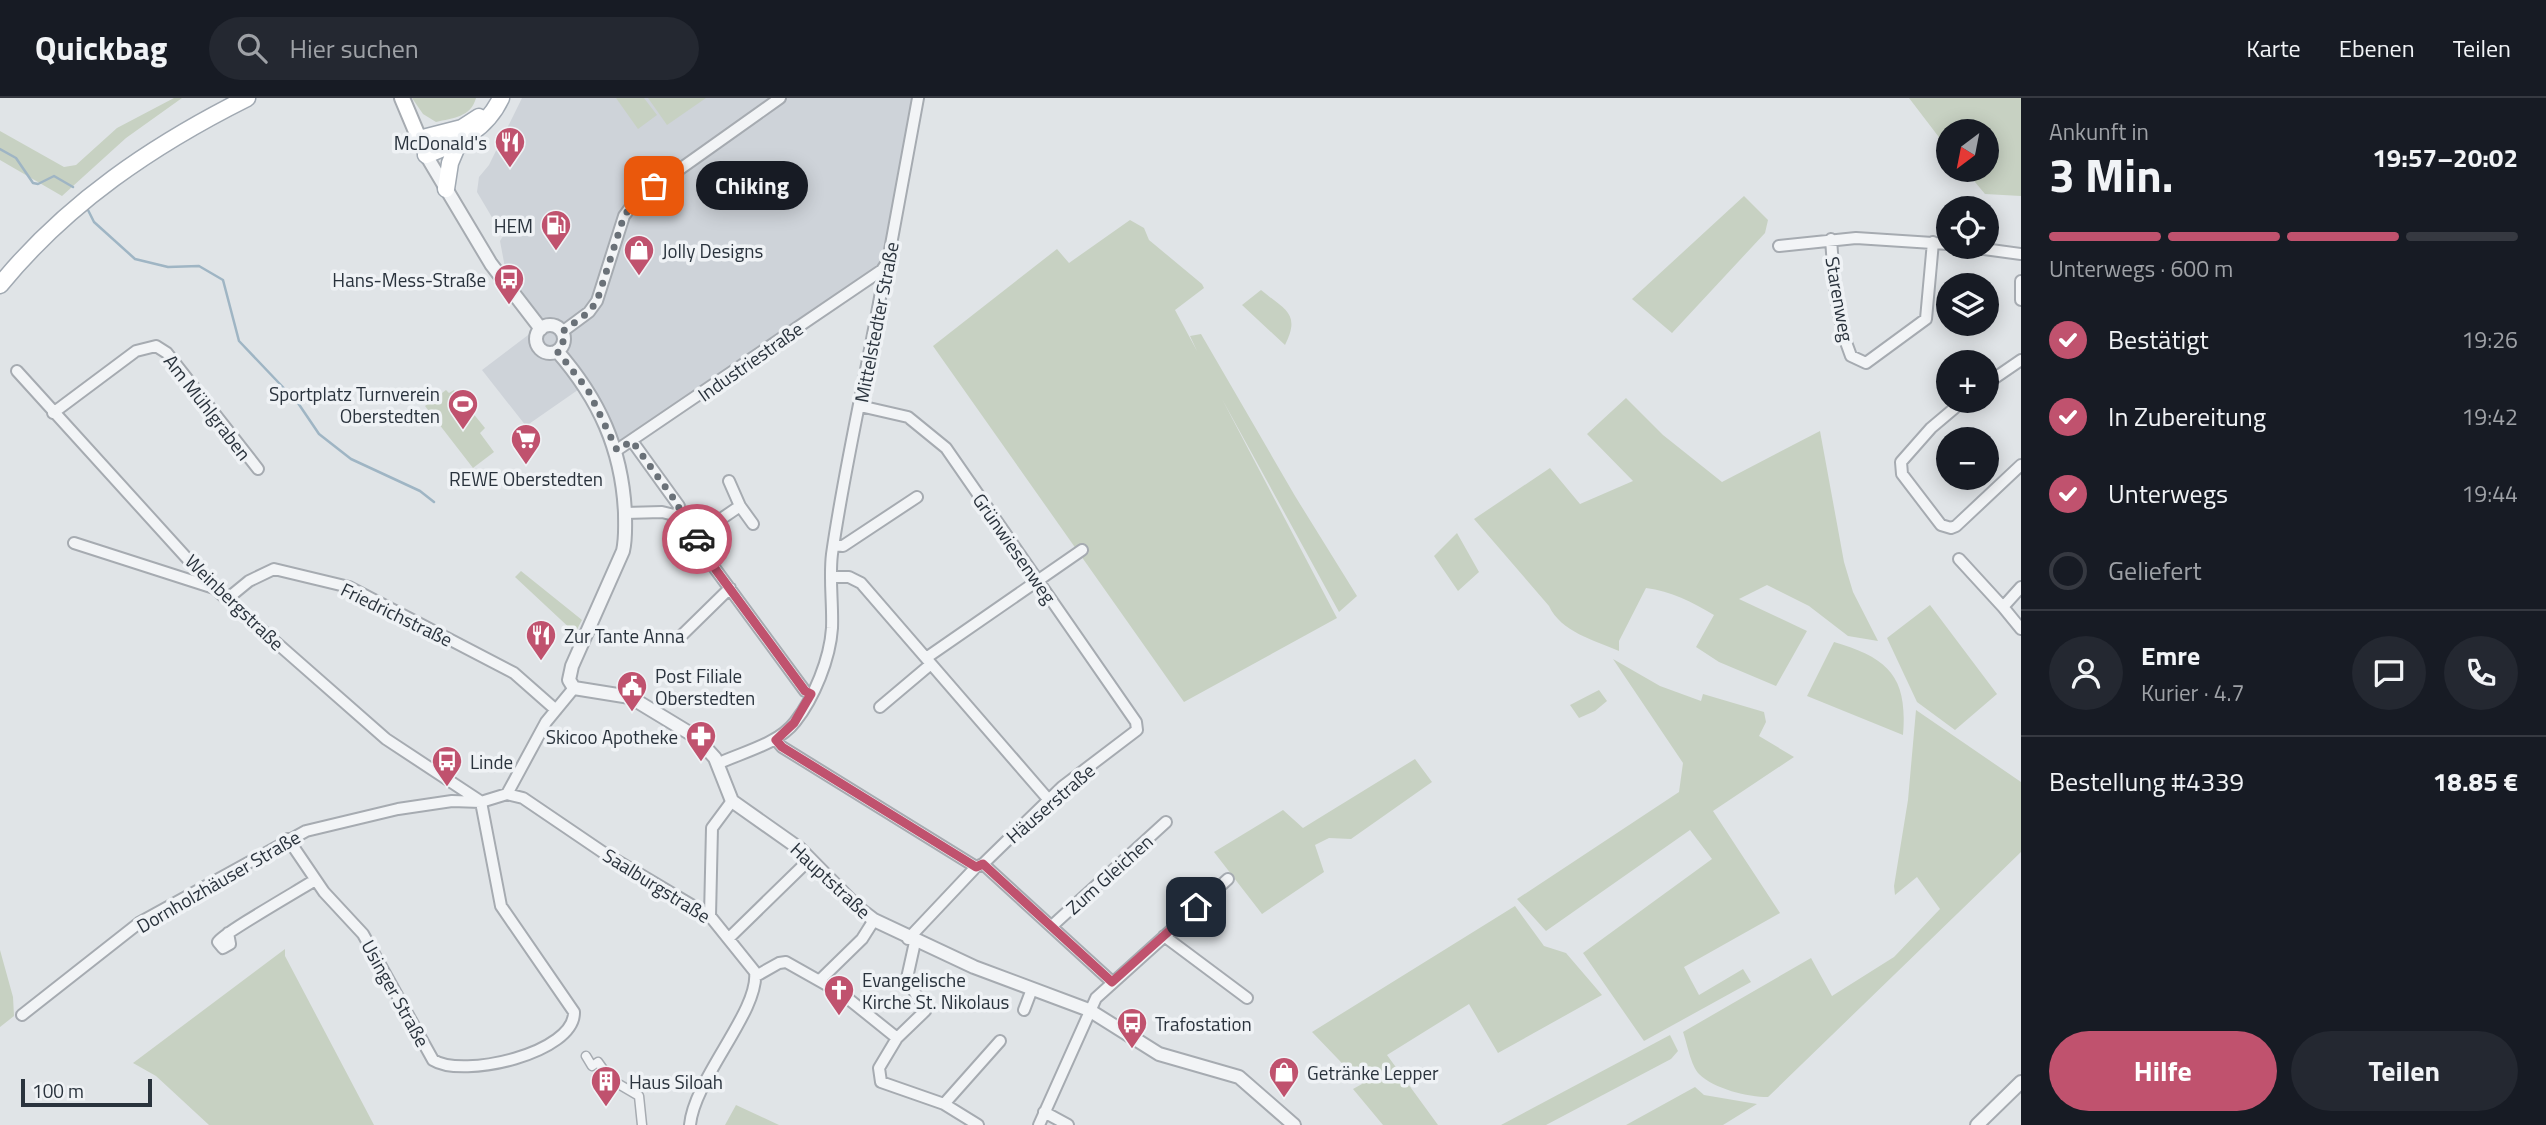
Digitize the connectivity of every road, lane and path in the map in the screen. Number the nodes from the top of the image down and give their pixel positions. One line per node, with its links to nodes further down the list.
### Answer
1 (247, 98): 7 (main road)
2 (401, 98): 8 (main road)
3 (492, 98): 8 (main road)
4 (501, 98): 9 (main road)
5 (780, 98): 23 (street)
6 (918, 98): 18 (street, Mittelstedter Straße)
7 (227, 104): 20 (main road)
8 (419, 139): 10 (main road)
9 (458, 144): 10 (main road); 11 (main road)
10 (426, 155): 11 (street)
11 (446, 190): 22 (street)
12 (1830, 239): 13 (street); 13 (street, Starenweg); 15 (street)
13 (1933, 242): 14 (street)
14 (1936, 242)
15 (1779, 246)
16 (1999, 251): 17 (street)
17 (2021, 254)
18 (882, 270): 28 (street, Mittelstedter Straße); 31 (street, Industriestraße)
19 (2021, 281): 21 (street)
20 (0, 285)
21 (2021, 300)
22 (541, 329): 23 (street); 24 (street)
23 (562, 332): 24 (street)
24 (557, 351): 32 (street)
25 (2021, 360): 27 (street)
26 (18, 371): 29 (street, Weinbergstraße)
27 (1999, 375)
28 (860, 406): 43 (street, Mittelstedter Straße); 47 (street, Grünwiesenweg)
29 (53, 413): 34 (street, Am Mühlgraben); 48 (street, Weinbergstraße)
30 (1949, 413): 33 (street)
31 (632, 441): 32 (street, Industriestraße); 39 (street)
32 (617, 450): 38 (street)
33 (2021, 465)
34 (258, 470)
35 (729, 481): 37 (street)
36 (917, 497): 43 (street)
37 (740, 506): 40 (street); 41 (street)
38 (625, 513): 39 (street); 56 (street)
39 (678, 516): 41 (street)
40 (753, 524)
41 (696, 536): 50 (street)
42 (74, 543): 48 (street)
43 (834, 545): 46 (street, Mittelstedter Straße)
44 (1082, 550): 47 (street)
45 (1959, 559): 52 (street)
46 (832, 577): 55 (street); 57 (street, Mittelstedter Straße)
47 (1038, 580): 55 (street); 60 (street, Grünwiesenweg)
48 (214, 587): 51 (street, Weinbergstraße)
49 (2021, 587): 52 (street)
50 (730, 588): 54 (street); 57 (street)
51 (227, 598): 59 (street, Friedrichstraße); 66 (street, Weinbergstraße)
52 (2003, 607): 53 (street)
53 (2021, 629)
54 (680, 637)
55 (929, 661): 58 (street); 64 (street)
56 (574, 688): 59 (street); 62 (street)
57 (811, 694): 61 (street, Mittelstedter Straße)
58 (880, 707)
59 (556, 709): 63 (street)
60 (1137, 730): 64 (street, Häuserstraße)
61 (776, 740): 62 (street, Mittelstedter Straße); 70 (street)
62 (717, 764): 65 (street)
63 (507, 794): 66 (street); 73 (street, Saalburgstraße)
64 (1048, 799): 70 (street, Häuserstraße)
65 (732, 801): 69 (street, Hauptstraße); 73 (street)
66 (481, 802): 68 (street, Dornholzhäuser Straße); 72 (street, Usinger Straße)
67 (1166, 822): 75 (street, Zum Gleichen)
68 (288, 839): 72 (street, Usinger Straße); 87 (street, Dornholzhäuser Straße)
69 (810, 859): 74 (street, Hauptstraße); 78 (street)
70 (979, 865): 75 (street); 79 (street, Häuserstraße)
71 (1228, 879): 77 (street)
72 (315, 880): 76 (street)
73 (710, 916): 78 (street, Saalburgstraße)
74 (874, 920): 79 (street, Hauptstraße); 81 (street)
75 (1053, 925): 82 (street)
76 (228, 933)
77 (1164, 936): 82 (street); 84 (street)
78 (729, 938): 80 (street, Saalburgstraße)
79 (912, 940): 83 (street, Hauptstraße); 88 (street)
80 (756, 976): 81 (street); 95 (street)
81 (820, 980): 88 (street)
82 (1112, 982): 86 (street)
83 (1032, 989): 85 (street); 86 (street, Hauptstraße)
84 (1247, 998)
85 (1024, 1010)
86 (1089, 1010): 93 (street); 99 (street, Hauptstraße)
87 (22, 1015)
88 (897, 1038): 92 (street)
89 (1000, 1041): 92 (street)
90 (586, 1056): 94 (street)
91 (2020, 1087): 100 (street)
92 (943, 1104): 96 (street)
93 (1044, 1112): 97 (street); 98 (street)
94 (642, 1125)
95 (690, 1125)
96 (978, 1125)
97 (1039, 1125)
98 (1068, 1125)
99 (1294, 1125)
100 (1977, 1125)

